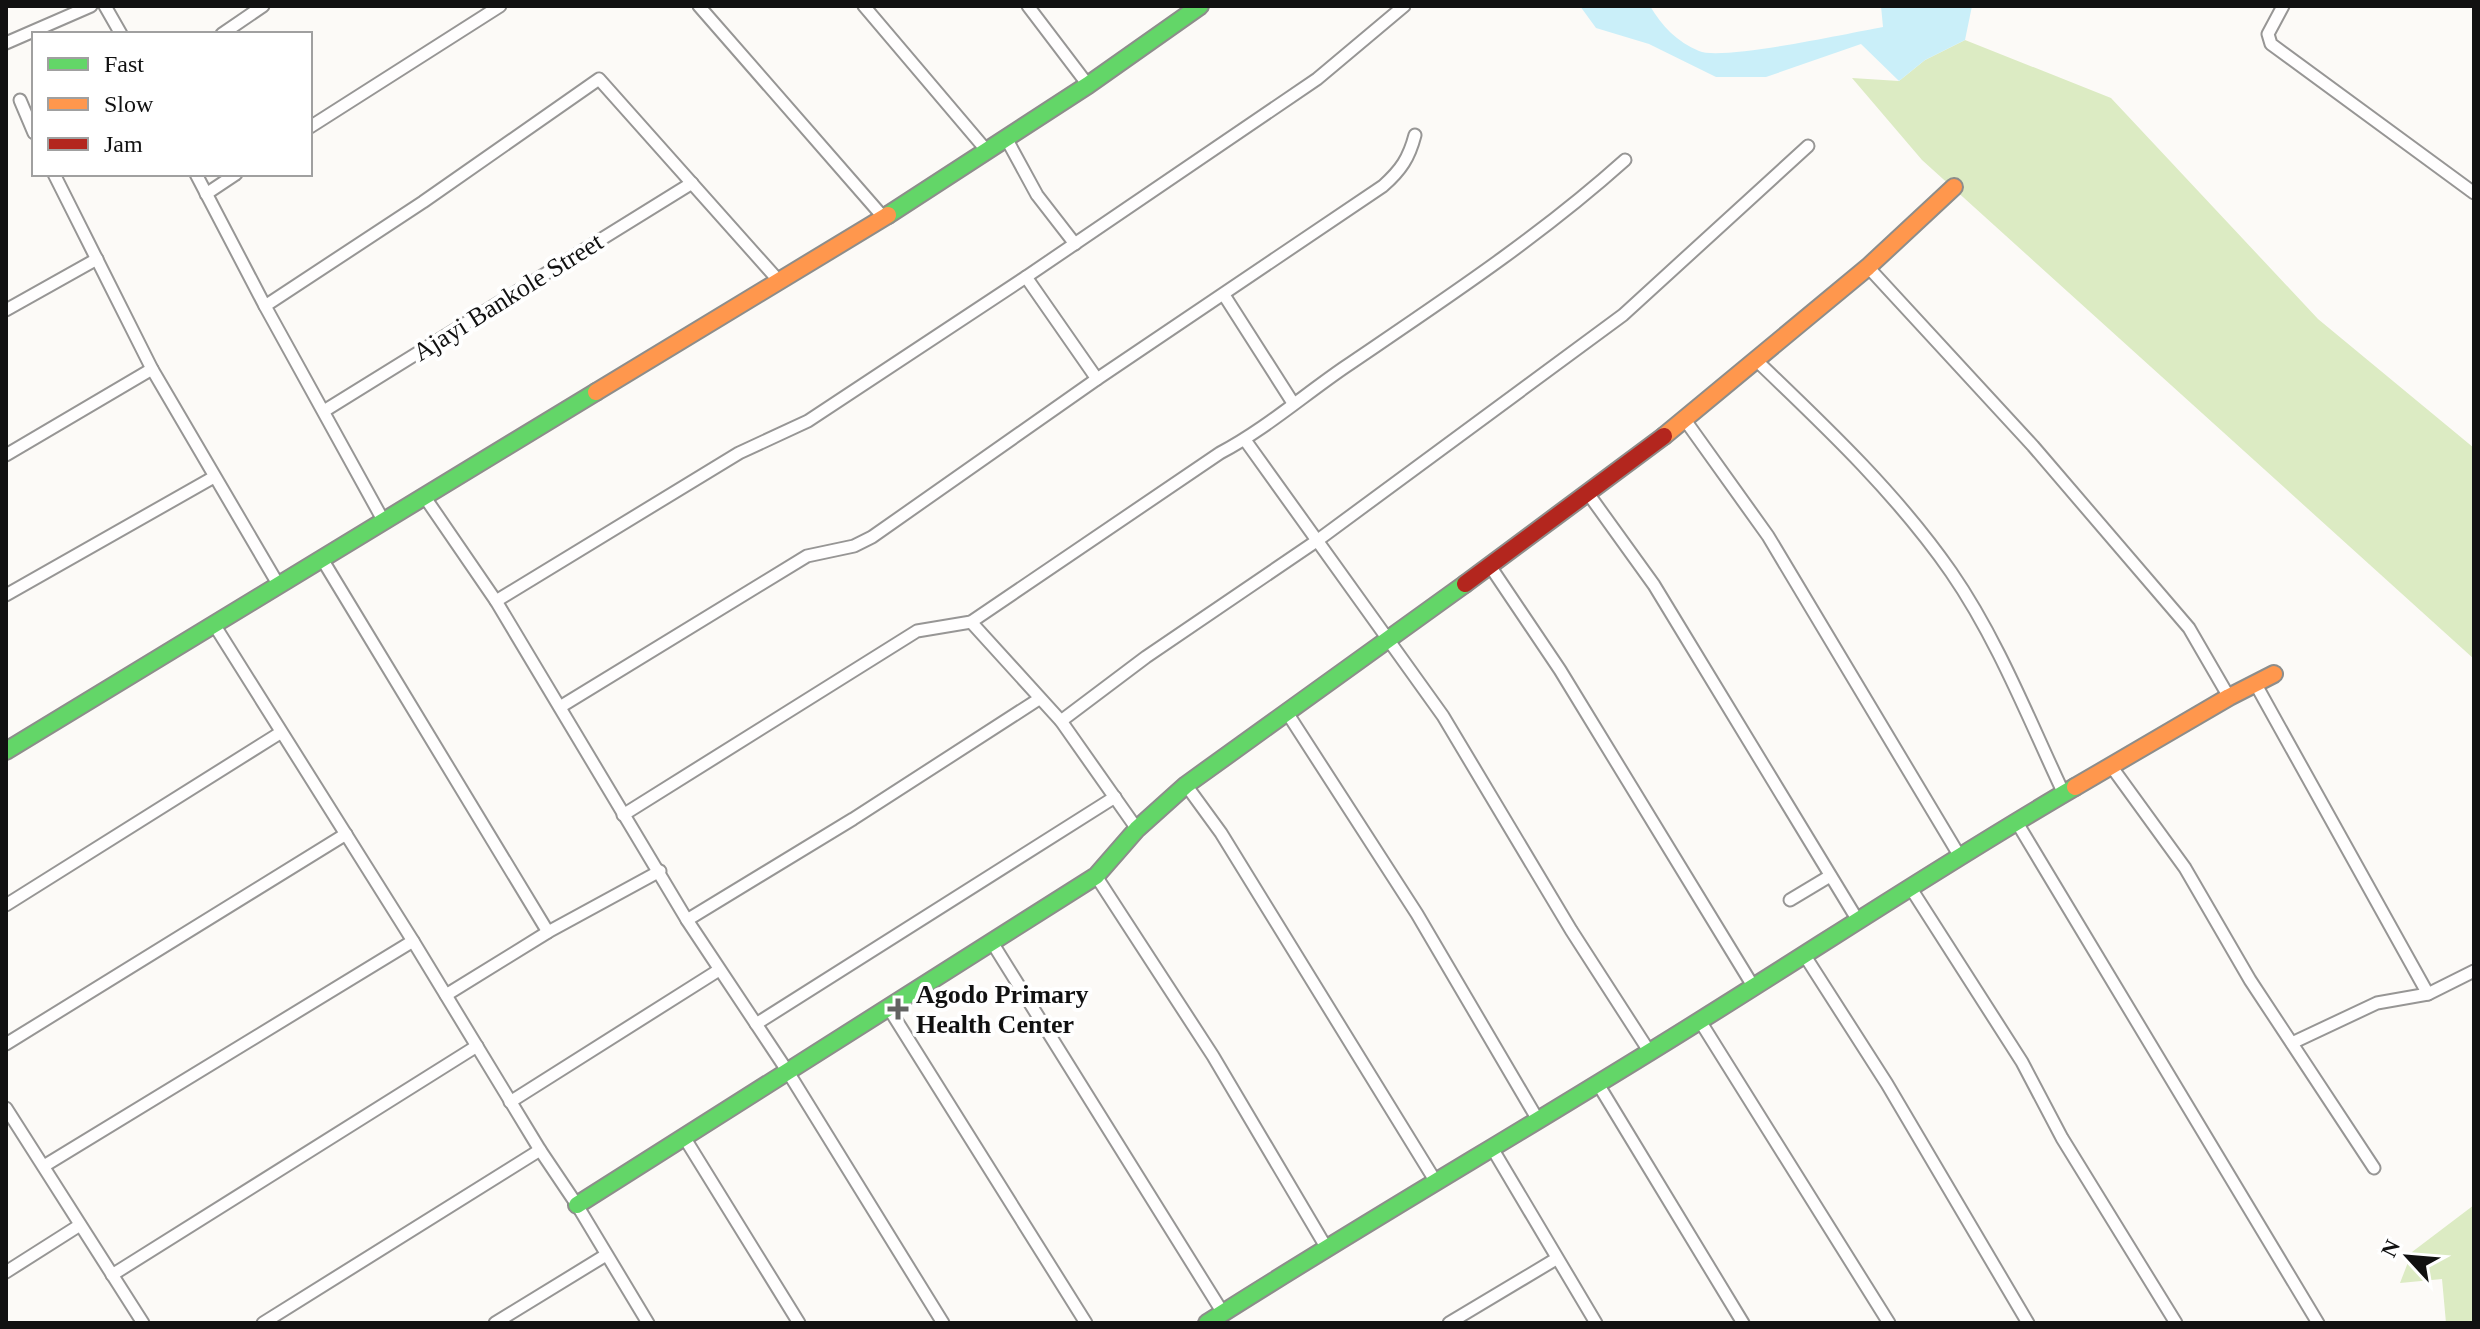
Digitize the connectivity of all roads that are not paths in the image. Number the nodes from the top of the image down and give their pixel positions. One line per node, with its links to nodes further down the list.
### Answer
1 (91, 6): 13 (street)
2 (105, 6): 11 (street)
3 (263, 6): 12 (street)
4 (500, 6): 16 (street)
5 (699, 6): 30 (street)
6 (864, 6): 21 (street)
7 (1028, 6): 14 (street)
8 (1200, 6): 14 (street)
9 (1404, 6): 31 (street)
10 (2283, 6): 28 (street)
11 (120, 32)
12 (225, 32)
13 (6, 43)
14 (1088, 85): 19 (street)
15 (20, 100): 17 (street)
16 (312, 126)
17 (32, 128)
18 (1415, 135): 36 (street)
19 (1006, 138): 21 (street); 31 (street)
20 (1808, 146): 51 (street)
21 (987, 151): 30 (street)
22 (1625, 160): 42 (street)
23 (55, 176): 32 (street)
24 (197, 176): 29 (street)
25 (233, 176): 29 (street)
26 (692, 183): 35 (street); 37 (street); 43 (street, Ajayi Bankole Street)
27 (1954, 187): 33 (street)
28 (2474, 193)
29 (206, 194): 37 (street)
30 (884, 218): 35 (street)
31 (1075, 244): 34 (street)
32 (97, 259): 38 (street); 40 (street)
33 (1868, 267): 39 (street); 62 (street)
34 (1026, 277): 41 (street); 56 (street)
35 (779, 281): 49 (street)
36 (1224, 295): 41 (street); 42 (street)
37 (265, 306): 43 (street)
38 (6, 310)
39 (1757, 361): 44 (street); 71 (street)
40 (152, 369): 46 (street); 47 (street)
41 (1097, 379): 64 (street)
42 (1293, 403): 45 (street)
43 (324, 411): 50 (street)
44 (1685, 420): 48 (street); 77 (street)
45 (1245, 440): 51 (street); 57 (street)
46 (6, 455)
47 (214, 477): 54 (street); 55 (street)
48 (1587, 492): 53 (street); 80 (street)
49 (424, 496): 50 (street); 56 (street)
50 (383, 520): 52 (street)
51 (1318, 540): 59 (street); 66 (street)
52 (322, 559): 54 (street); 86 (street)
53 (1490, 566): 59 (street); 92 (street)
54 (278, 584): 58 (street)
55 (6, 595)
56 (496, 601): 64 (street)
57 (971, 622): 63 (street); 73 (street)
58 (215, 626): 67 (street); 68 (street)
59 (1390, 640): 65 (street); 101 (street)
60 (2274, 674): 61 (street)
61 (2255, 683): 62 (street); 93 (street)
62 (2229, 697): 69 (street)
63 (1039, 699): 66 (street); 85 (street)
64 (560, 707): 73 (street)
65 (1286, 711): 70 (street); 106 (street)
66 (1061, 721): 72 (street)
67 (280, 733): 76 (street); 83 (street)
68 (6, 751)
69 (2111, 766): 71 (street); 98 (street)
70 (1186, 785): 75 (street); 112 (street)
71 (2064, 794): 74 (street)
72 (1115, 797): 75 (street); 97 (street)
73 (623, 815): 78 (street)
74 (2016, 821): 77 (street); 135 (street)
75 (1137, 829): 79 (street)
76 (346, 834): 87 (street); 99 (street)
77 (1959, 855): 81 (street)
78 (660, 871): 85 (street); 86 (street)
79 (1096, 876): 88 (street); 115 (street)
80 (1830, 876): 82 (street); 84 (street)
81 (1910, 887): 84 (street); 134 (street)
82 (1790, 900)
83 (6, 905)
84 (1857, 919): 89 (street)
85 (687, 920): 90 (street)
86 (548, 932): 94 (street)
87 (413, 941): 94 (street); 110 (street)
88 (993, 944): 95 (street); 120 (street)
89 (1805, 956): 92 (street); 133 (street)
90 (719, 970): 97 (street); 104 (street)
91 (2474, 971): 93 (street)
92 (1753, 986): 96 (street)
93 (2428, 994): 98 (street)
94 (446, 995): 100 (street)
95 (888, 1007): 102 (street); 127 (street)
96 (1700, 1021): 101 (street); 132 (street)
97 (756, 1024): 102 (street)
98 (2292, 1043): 111 (street)
99 (6, 1044)
100 (477, 1046): 104 (street); 119 (street)
101 (1649, 1051): 103 (street)
102 (788, 1072): 107 (street); 126 (street)
103 (1598, 1084): 106 (street); 131 (street)
104 (510, 1102): 109 (street)
105 (6, 1108): 110 (street)
106 (1538, 1120): 108 (street)
107 (684, 1137): 113 (street); 125 (street)
108 (1492, 1148): 112 (street); 117 (street)
109 (540, 1150): 113 (street); 122 (street)
110 (44, 1166): 114 (street)
111 (2374, 1168)
112 (1436, 1182): 115 (street)
113 (577, 1205): 116 (street)
114 (80, 1225): 118 (street); 119 (street)
115 (1326, 1247): 120 (street)
116 (606, 1255): 123 (street); 124 (street)
117 (1556, 1259): 129 (street); 130 (street)
118 (6, 1272)
119 (112, 1275): 121 (street)
120 (1223, 1313): 128 (street)
121 (143, 1323)
122 (263, 1323)
123 (495, 1323)
124 (648, 1323)
125 (799, 1323)
126 (943, 1323)
127 (1086, 1323)
128 (1207, 1323)
129 (1449, 1323)
130 (1596, 1323)
131 (1743, 1323)
132 (1889, 1323)
133 (2028, 1323)
134 (2176, 1323)
135 (2318, 1323)

